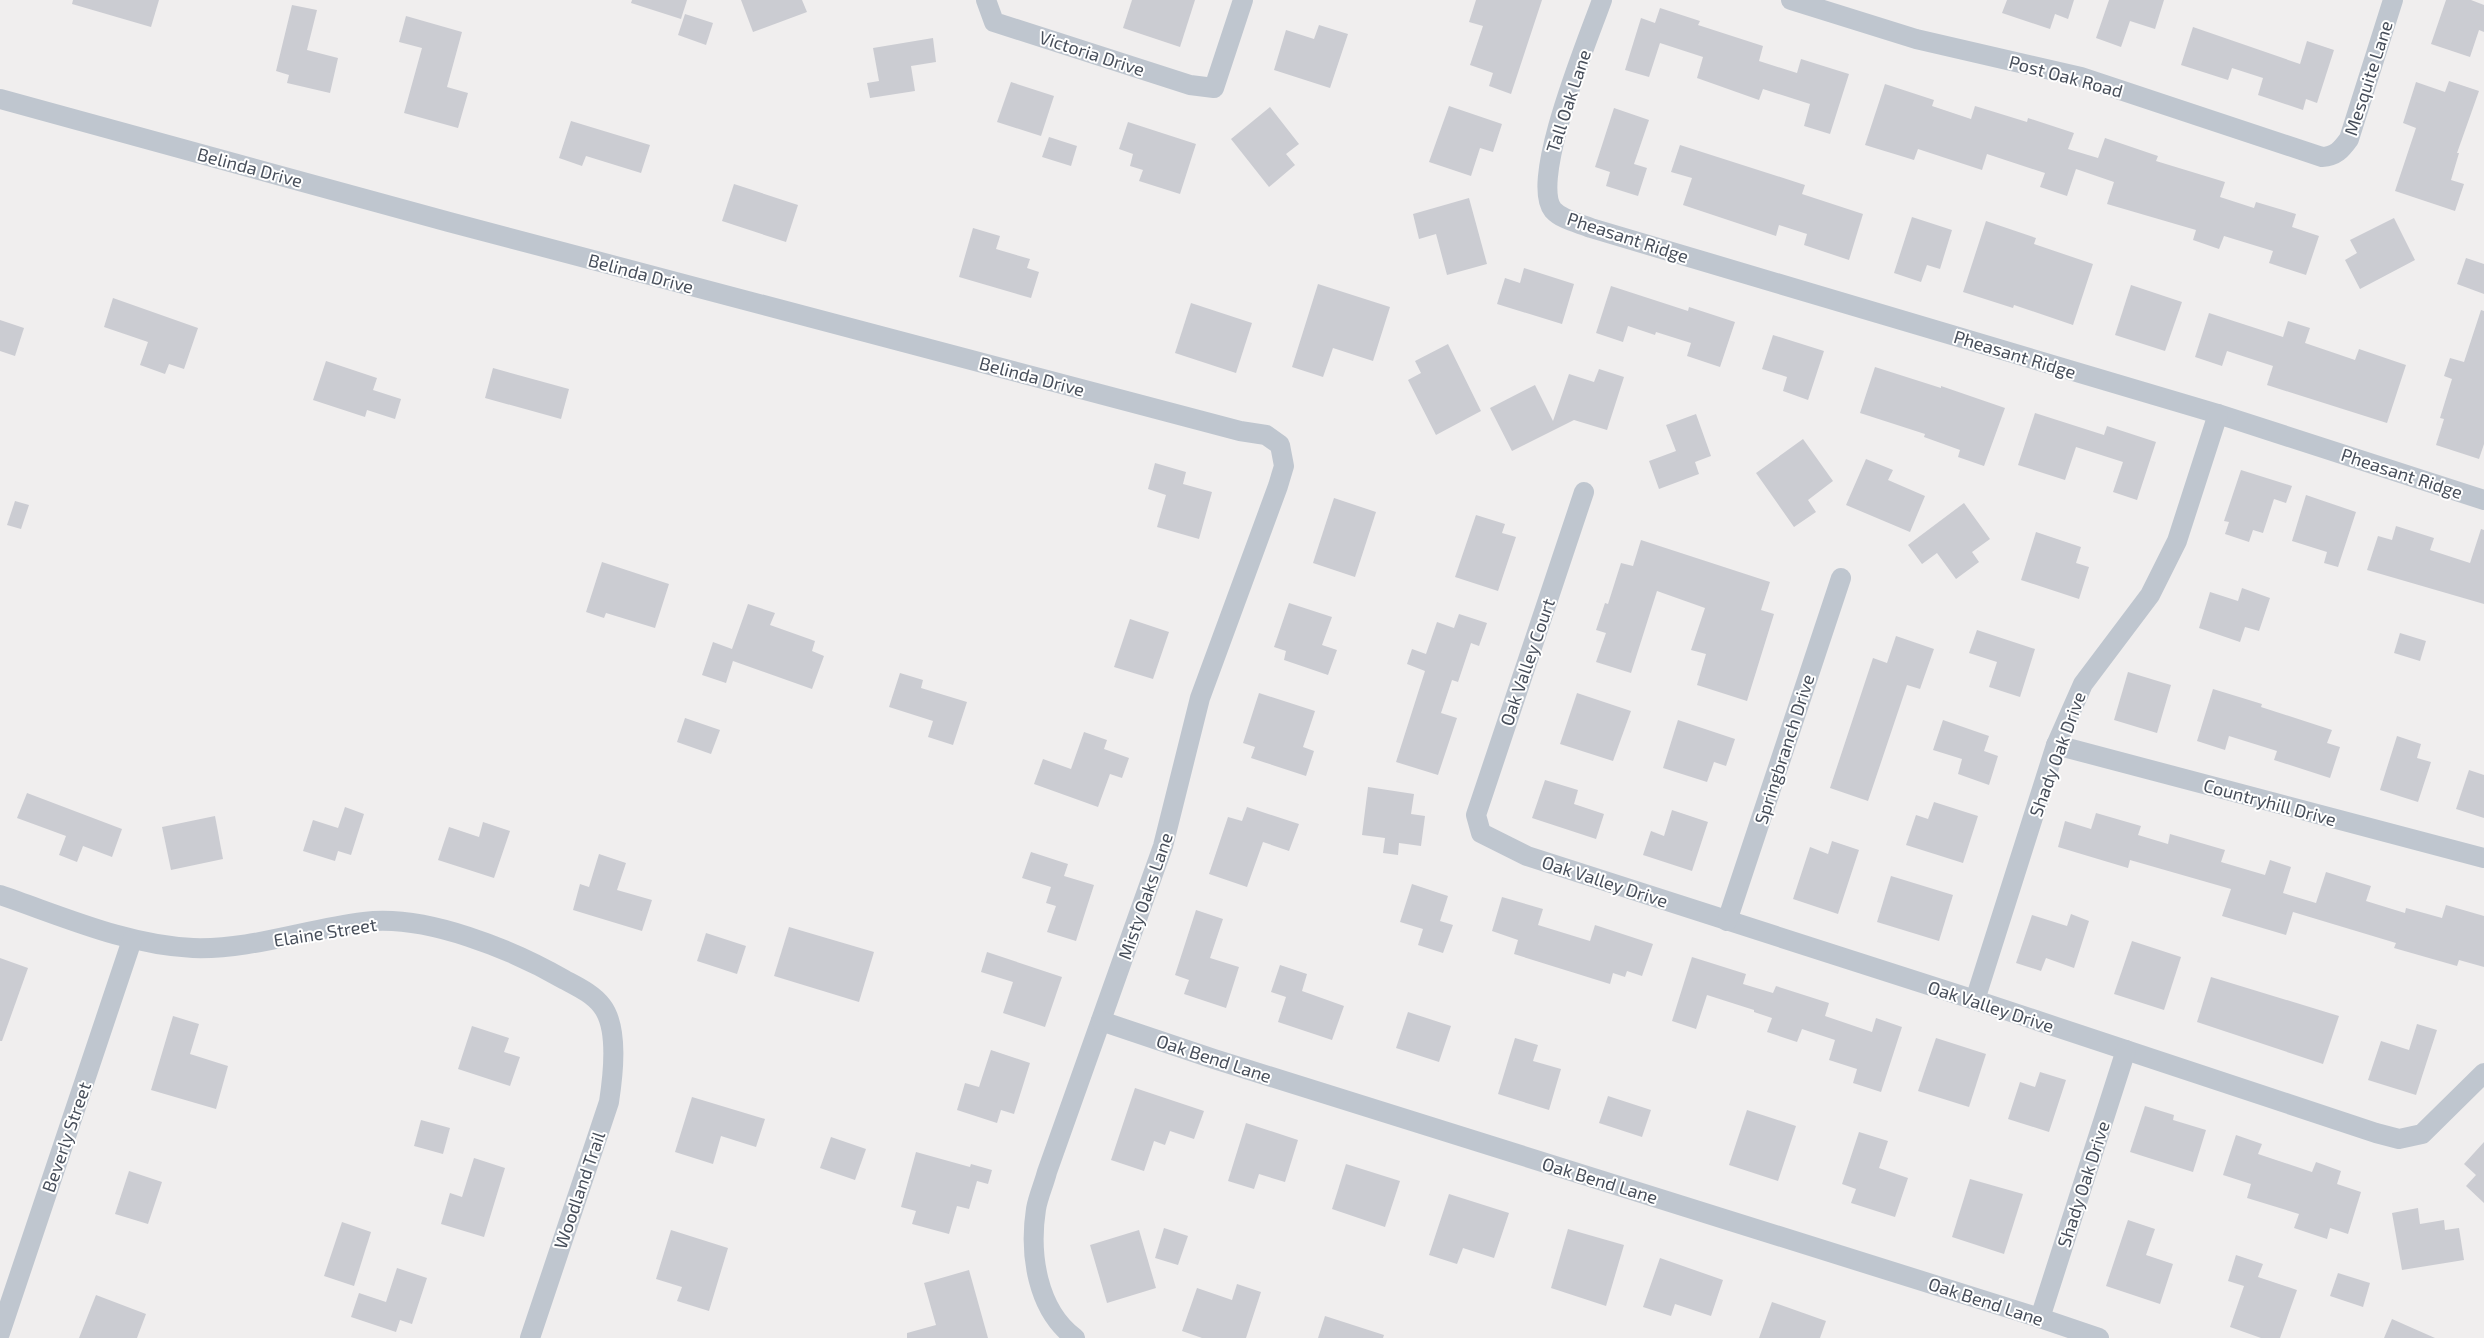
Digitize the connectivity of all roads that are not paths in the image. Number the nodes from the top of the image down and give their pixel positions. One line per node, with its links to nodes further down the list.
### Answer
1 (986, 0): 2 (street, Victoria Drive)
2 (1243, 0)
3 (1602, 0): 8 (street, Tall Oak Lane)
4 (1791, 0): 7 (street, Post Oak Road)
5 (2393, 0): 7 (street, Mesquite Lane)
6 (0, 99): 10 (street, Belinda Drive)
7 (2338, 153)
8 (1550, 204): 9 (street, Pheasant Ridge)
9 (2218, 414): 12 (street, Pheasant Ridge); 14 (street, Shady Oak Drive)
10 (1280, 445): 21 (street, Misty Oaks Lane)
11 (1584, 492): 15 (street, Oak Valley Court)
12 (2484, 500)
13 (1841, 578): 18 (street, Springbranch Drive)
14 (2056, 745): 16 (street, Countryhill Drive); 20 (street, Shady Oak Drive)
15 (1480, 833): 18 (street, Oak Valley Drive)
16 (2484, 858)
17 (0, 895): 19 (street, Elaine Street)
18 (1727, 921): 20 (street, Oak Valley Drive)
19 (132, 940): 22 (street, Elaine Street); 26 (street, Beverly Street)
20 (1975, 1000): 23 (street, Oak Valley Drive)
21 (1101, 1021): 25 (street, Oak Bend Lane); 28 (street, Misty Oaks Lane)
22 (611, 1040): 27 (street, Woodland Trail)
23 (2126, 1050): 24 (street, Oak Valley Drive); 25 (street, Shady Oak Drive)
24 (2484, 1073)
25 (2040, 1318): 29 (street, Oak Bend Lane)
26 (0, 1333)
27 (530, 1338)
28 (1075, 1338)
29 (2098, 1338)

